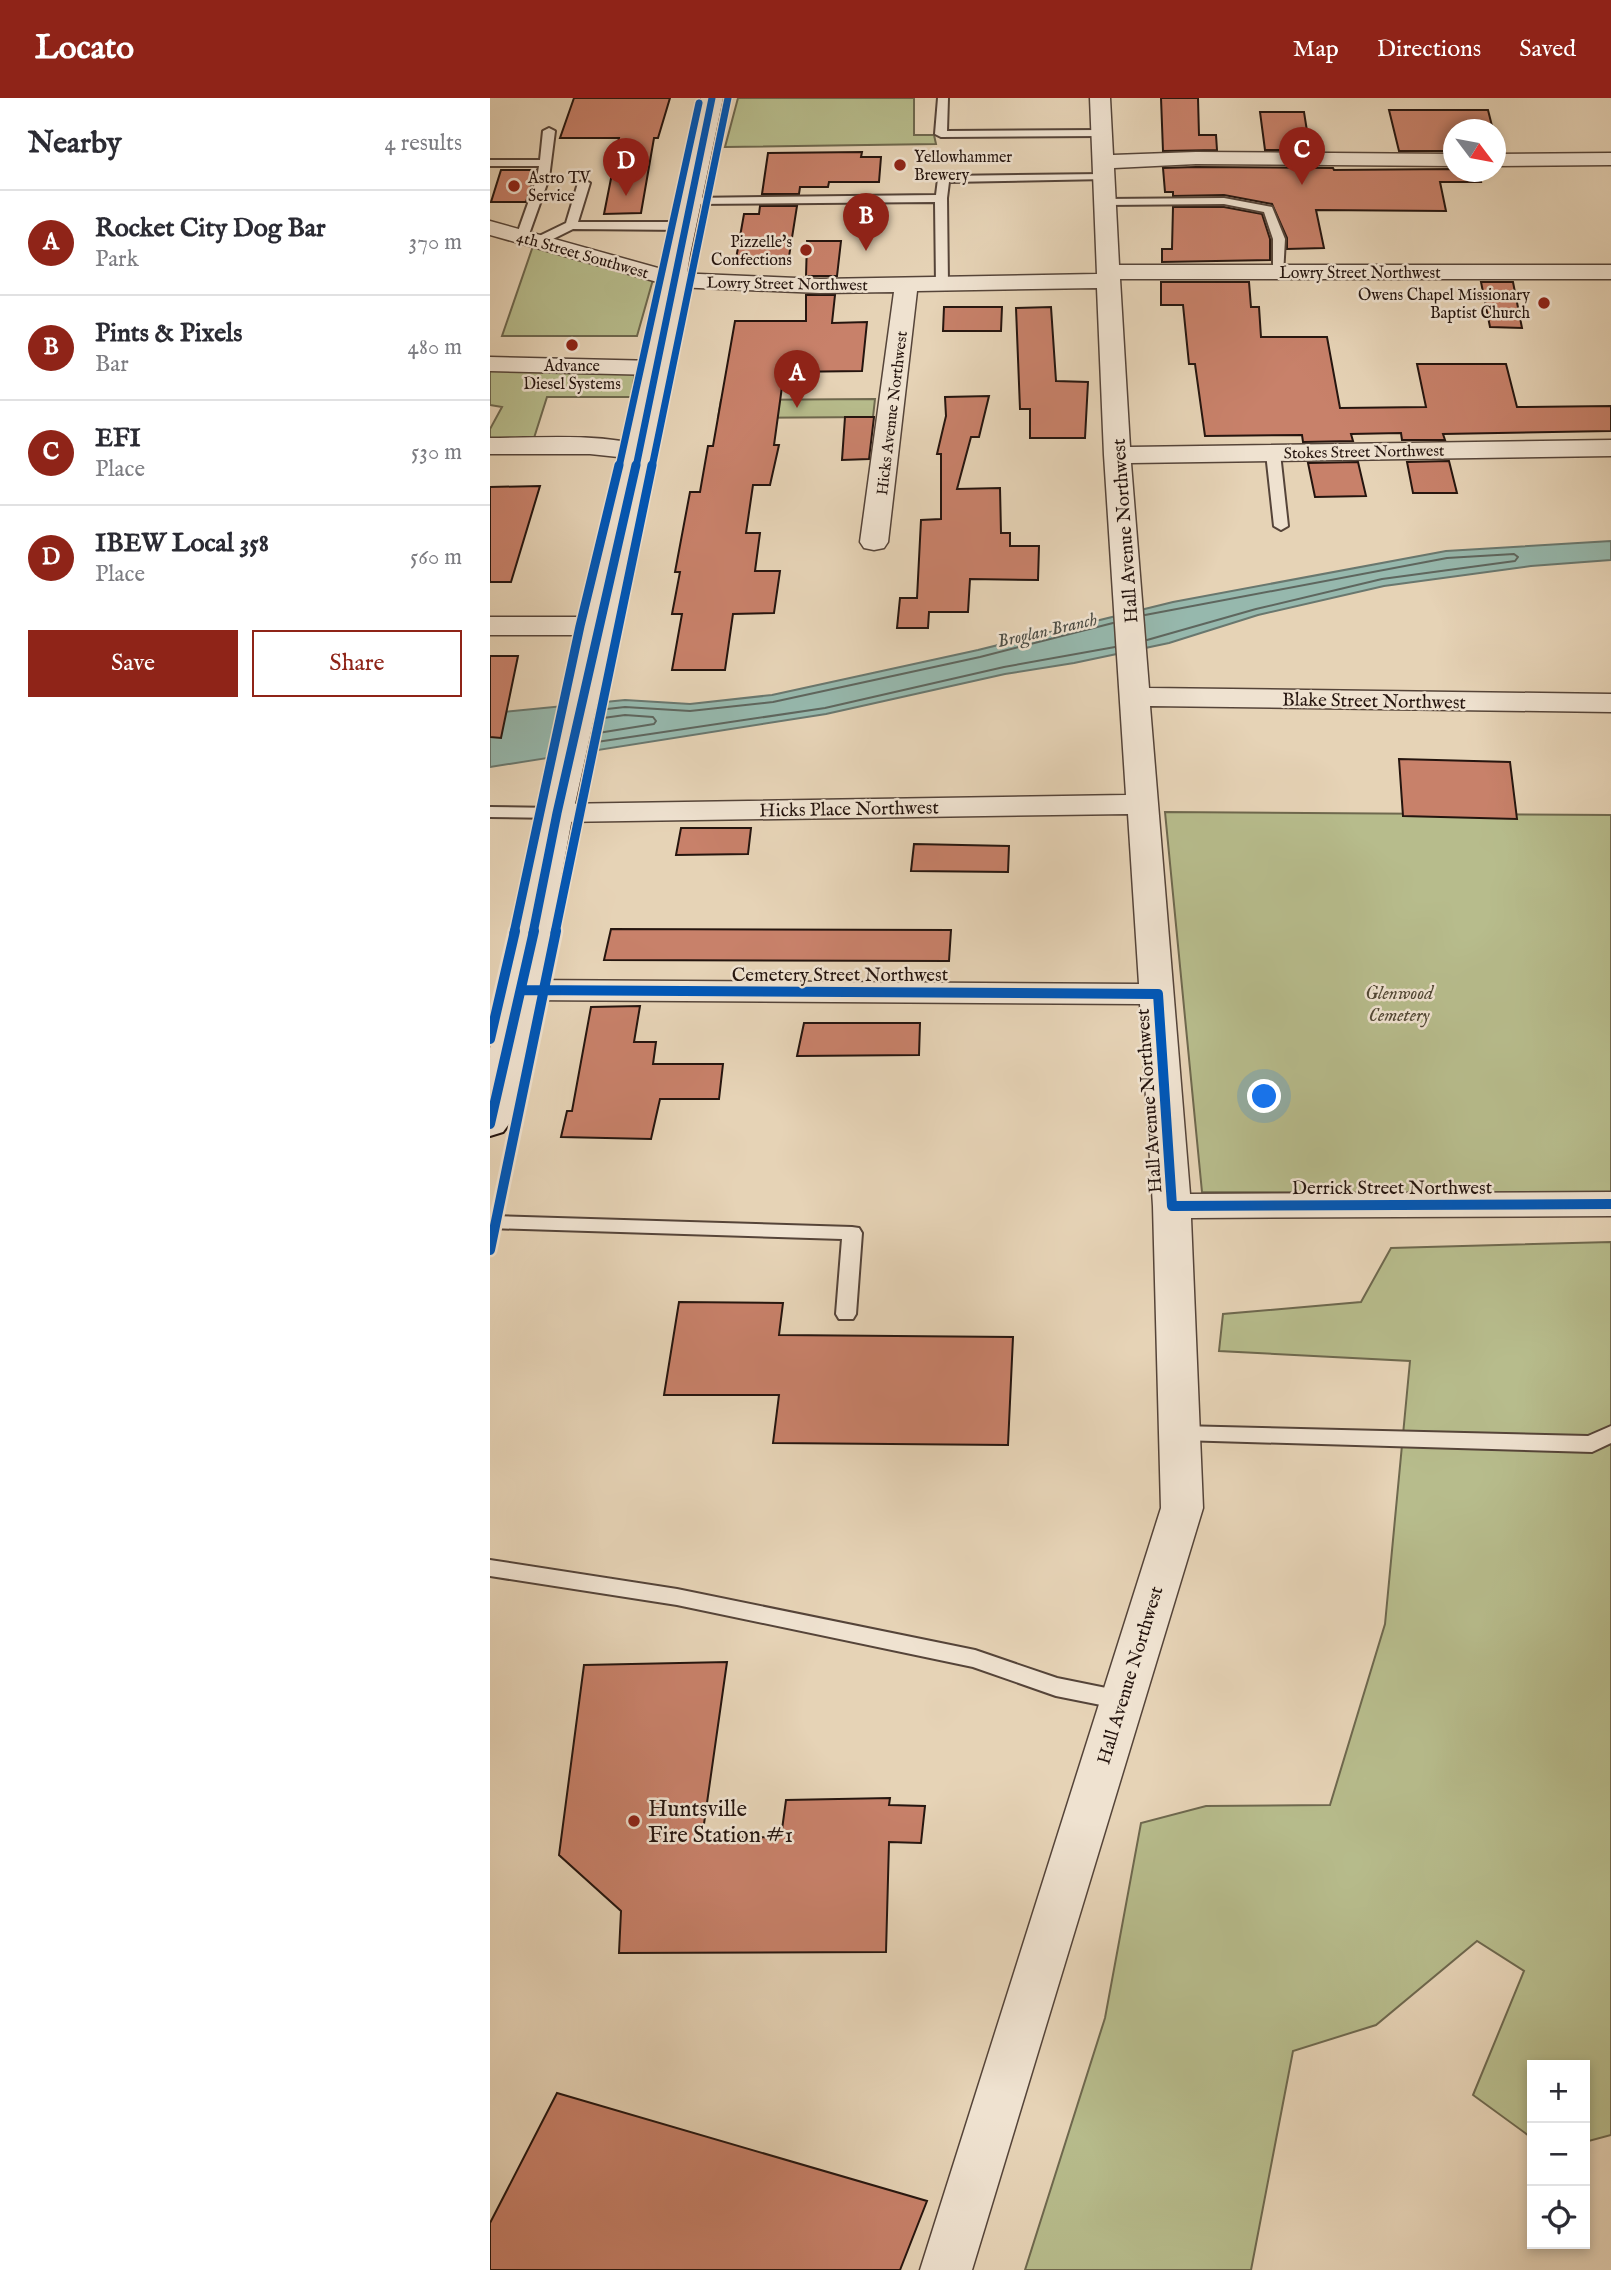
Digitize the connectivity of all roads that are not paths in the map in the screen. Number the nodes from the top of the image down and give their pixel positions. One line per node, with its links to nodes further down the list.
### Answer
1 (712, 98): 15 (street)
2 (943, 98): 5 (lane)
3 (1100, 98): 5 (street, Hall Avenue Northwest)
4 (549, 131): 10 (lane)
5 (1101, 133): 11 (street, Hall Avenue Northwest)
6 (1611, 159): 8 (street)
7 (1443, 160): 11 (street)
8 (1506, 160)
9 (490, 163): 10 (lane)
10 (545, 163): 18 (lane)
11 (1103, 170): 13 (lane); 14 (street, Hall Avenue Northwest)
12 (584, 183): 16 (lane)
13 (941, 198): 15 (lane); 23 (lane)
14 (1105, 202): 19 (lane); 21 (street, Hall Avenue Northwest)
15 (687, 214): 16 (lane); 22 (street)
16 (571, 225): 18 (lane)
17 (490, 228): 18 (street, 4th Street Southwest)
18 (530, 240): 22 (street, 4th Street Southwest)
19 (1279, 272): 20 (street, Lowry Street Northwest); 21 (street, Lowry Street Northwest)
20 (1611, 272)
21 (1108, 277): 23 (street, Lowry Street Northwest); 31 (street, Hall Avenue Northwest)
22 (675, 280): 24 (street, Lowry Street Northwest); 26 (street)
23 (942, 284): 24 (street, Lowry Street Northwest)
24 (906, 285): 33 (street, Hicks Avenue Northwest)
25 (490, 364): 26 (street)
26 (658, 368): 29 (street)
27 (490, 446): 29 (street)
28 (1611, 448): 30 (street, Stokes Street Northwest)
29 (637, 451): 35 (street)
30 (1273, 453): 31 (street, Stokes Street Northwest); 32 (lane)
31 (1117, 455): 36 (street, Hall Avenue Northwest)
32 (1281, 526)
33 (874, 542)
34 (490, 626): 35 (street)
35 (599, 626): 40 (street)
36 (1136, 697): 37 (street, Blake Street Northwest); 38 (street, Hall Avenue Northwest)
37 (1611, 703)
38 (1141, 804): 40 (street, Hicks Place Northwest); 42 (street, Hall Avenue Northwest)
39 (490, 812): 40 (lane)
40 (557, 813): 41 (street)
41 (522, 990): 42 (street, Cemetery Street Northwest); 43 (street)
42 (1158, 994): 46 (street, Hall Avenue Northwest)
43 (496, 1076): 44 (street)
44 (490, 1124)
45 (1611, 1204): 46 (street, Derrick Street Northwest)
46 (1172, 1206): 49 (street, Hall Avenue Northwest)
47 (490, 1222): 48 (lane)
48 (846, 1314)
49 (1180, 1433): 50 (lane); 52 (street, Hall Avenue Northwest)
50 (1611, 1433)
51 (490, 1568): 52 (lane)
52 (1121, 1700): 53 (street, Hall Avenue Northwest)
53 (946, 2270)

